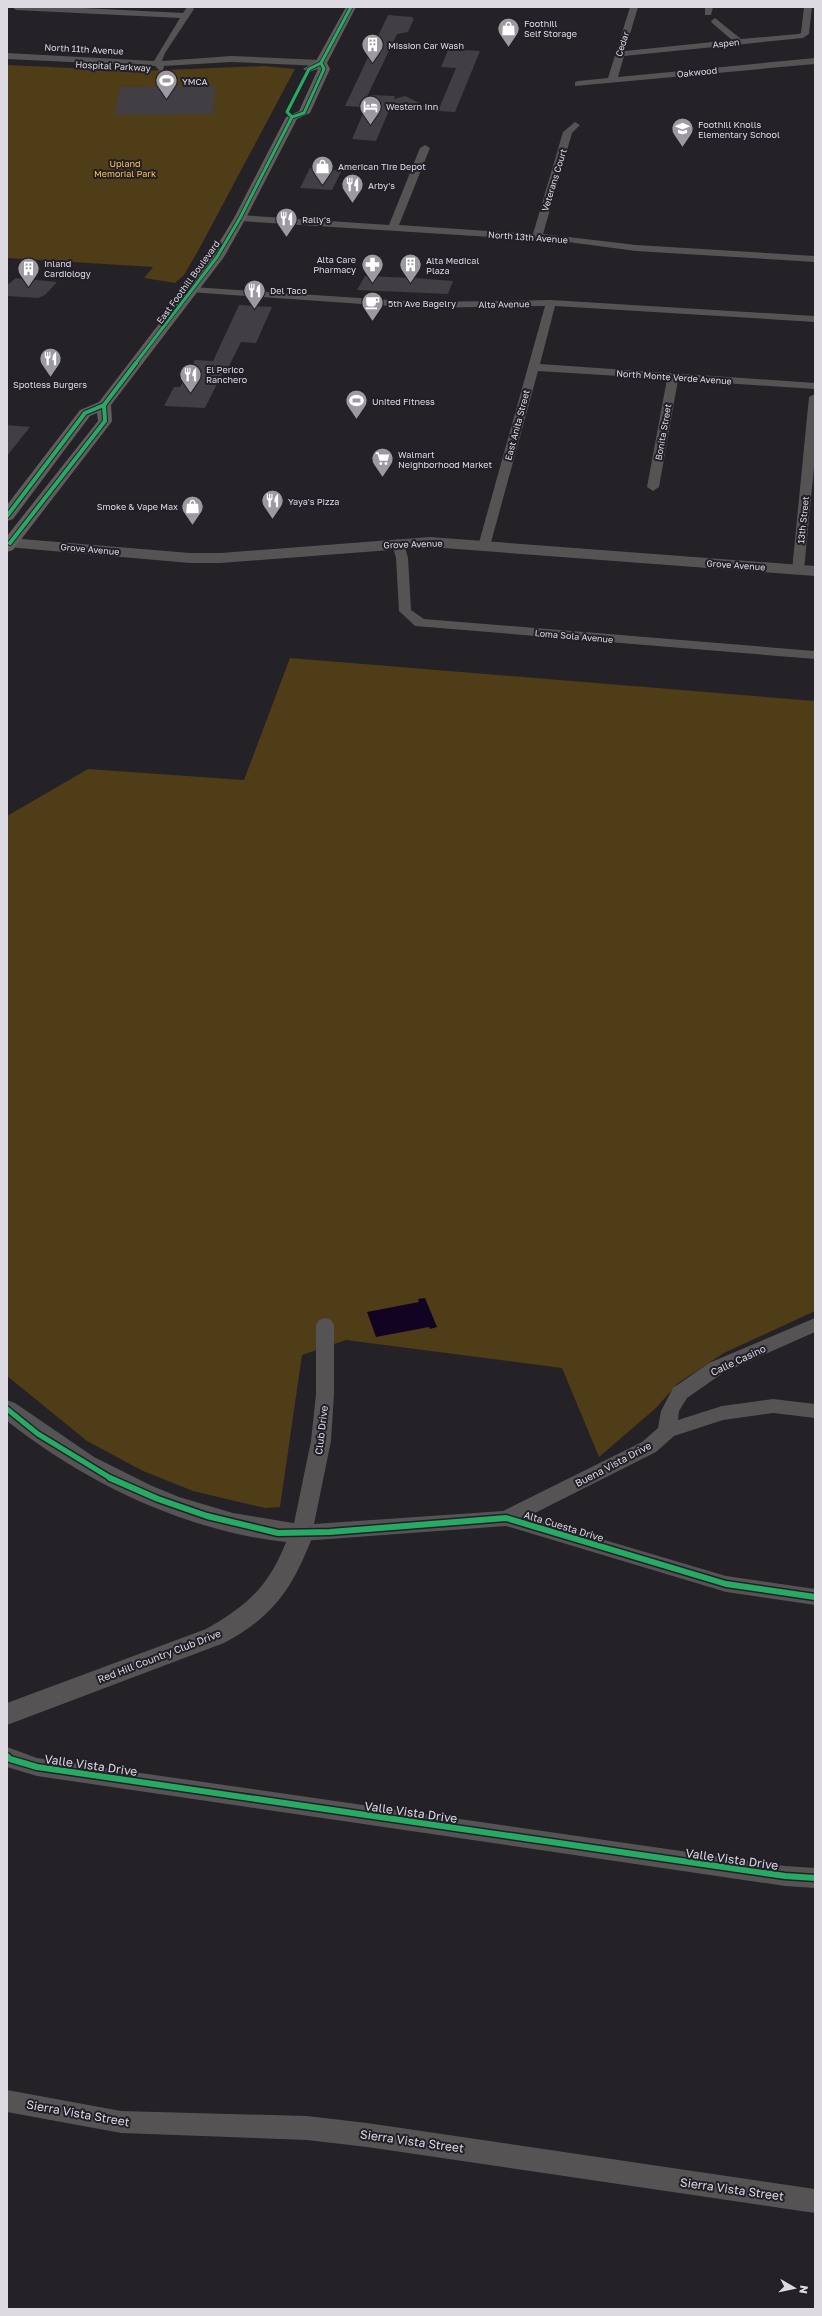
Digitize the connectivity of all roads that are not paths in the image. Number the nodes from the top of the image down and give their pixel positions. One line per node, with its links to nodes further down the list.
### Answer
1 (16, 7): 6 (street)
2 (192, 7): 6 (street)
3 (350, 7): 15 (main road, East Foothill Boulevard)
4 (634, 7): 11 (street, Cedar)
5 (808, 7): 8 (street, Aspen)
6 (186, 16): 10 (street)
7 (715, 21): 8 (street)
8 (739, 42): 11 (street, Aspen)
9 (150, 53): 10 (street)
10 (161, 53): 16 (street)
11 (619, 54): 17 (street, Cedar)
12 (7, 56): 16 (street, Hospital Parkway)
13 (7, 61): 16 (street, Hospital Parkway)
14 (815, 61): 17 (street, Oakwood)
15 (321, 63): 16 (street, Hospital Parkway); 21 (main road, East Foothill Boulevard)
16 (159, 66)
17 (612, 81): 18 (street, Oakwood)
18 (578, 84)
19 (575, 125): 23 (street, Veterans Court)
20 (425, 148): 22 (street)
21 (240, 218): 22 (street, North 13th Avenue); 25 (main road, East Foothill Boulevard)
22 (393, 228): 23 (street, North 13th Avenue)
23 (537, 237): 24 (street, North 13th Avenue)
24 (815, 259)
25 (193, 290): 26 (street, Alta Avenue); 32 (main road, East Foothill Boulevard)
26 (551, 303): 27 (street, Alta Avenue); 28 (street, East Anita Street)
27 (815, 319)
28 (533, 367): 29 (street, North Monte Verde Avenue); 37 (street, East Anita Street)
29 (673, 377): 30 (street, North Monte Verde Avenue); 33 (street, Bonita Street)
30 (815, 386)
31 (815, 398): 38 (street, 13th Street)
32 (104, 405): 34 (main road, East Foothill Boulevard); 36 (main road)
33 (653, 487)
34 (7, 516)
35 (398, 543): 36 (street, Grove Avenue); 37 (street, Grove Avenue); 40 (street, Loma Sola Avenue)
36 (9, 545)
37 (484, 546): 38 (street, Grove Avenue)
38 (798, 570): 39 (street, Grove Avenue)
39 (815, 571)
40 (815, 655)
41 (325, 1325): 47 (street, Club Drive)
42 (815, 1325): 45 (street, Calle Casino)
43 (7, 1409): 47 (street)
44 (815, 1411): 45 (street, Buena Vista Drive)
45 (667, 1431): 46 (street, Buena Vista Drive)
46 (506, 1518): 47 (street, Alta Cuesta Drive); 48 (street, Alta Cuesta Drive)
47 (302, 1533): 49 (street, Red Hill Country Club Drive)
48 (815, 1597)
49 (7, 1714)
50 (7, 1756): 51 (street, Valle Vista Drive)
51 (815, 1878)
52 (7, 2101): 53 (street, Sierra Vista Street)
53 (815, 2201)

